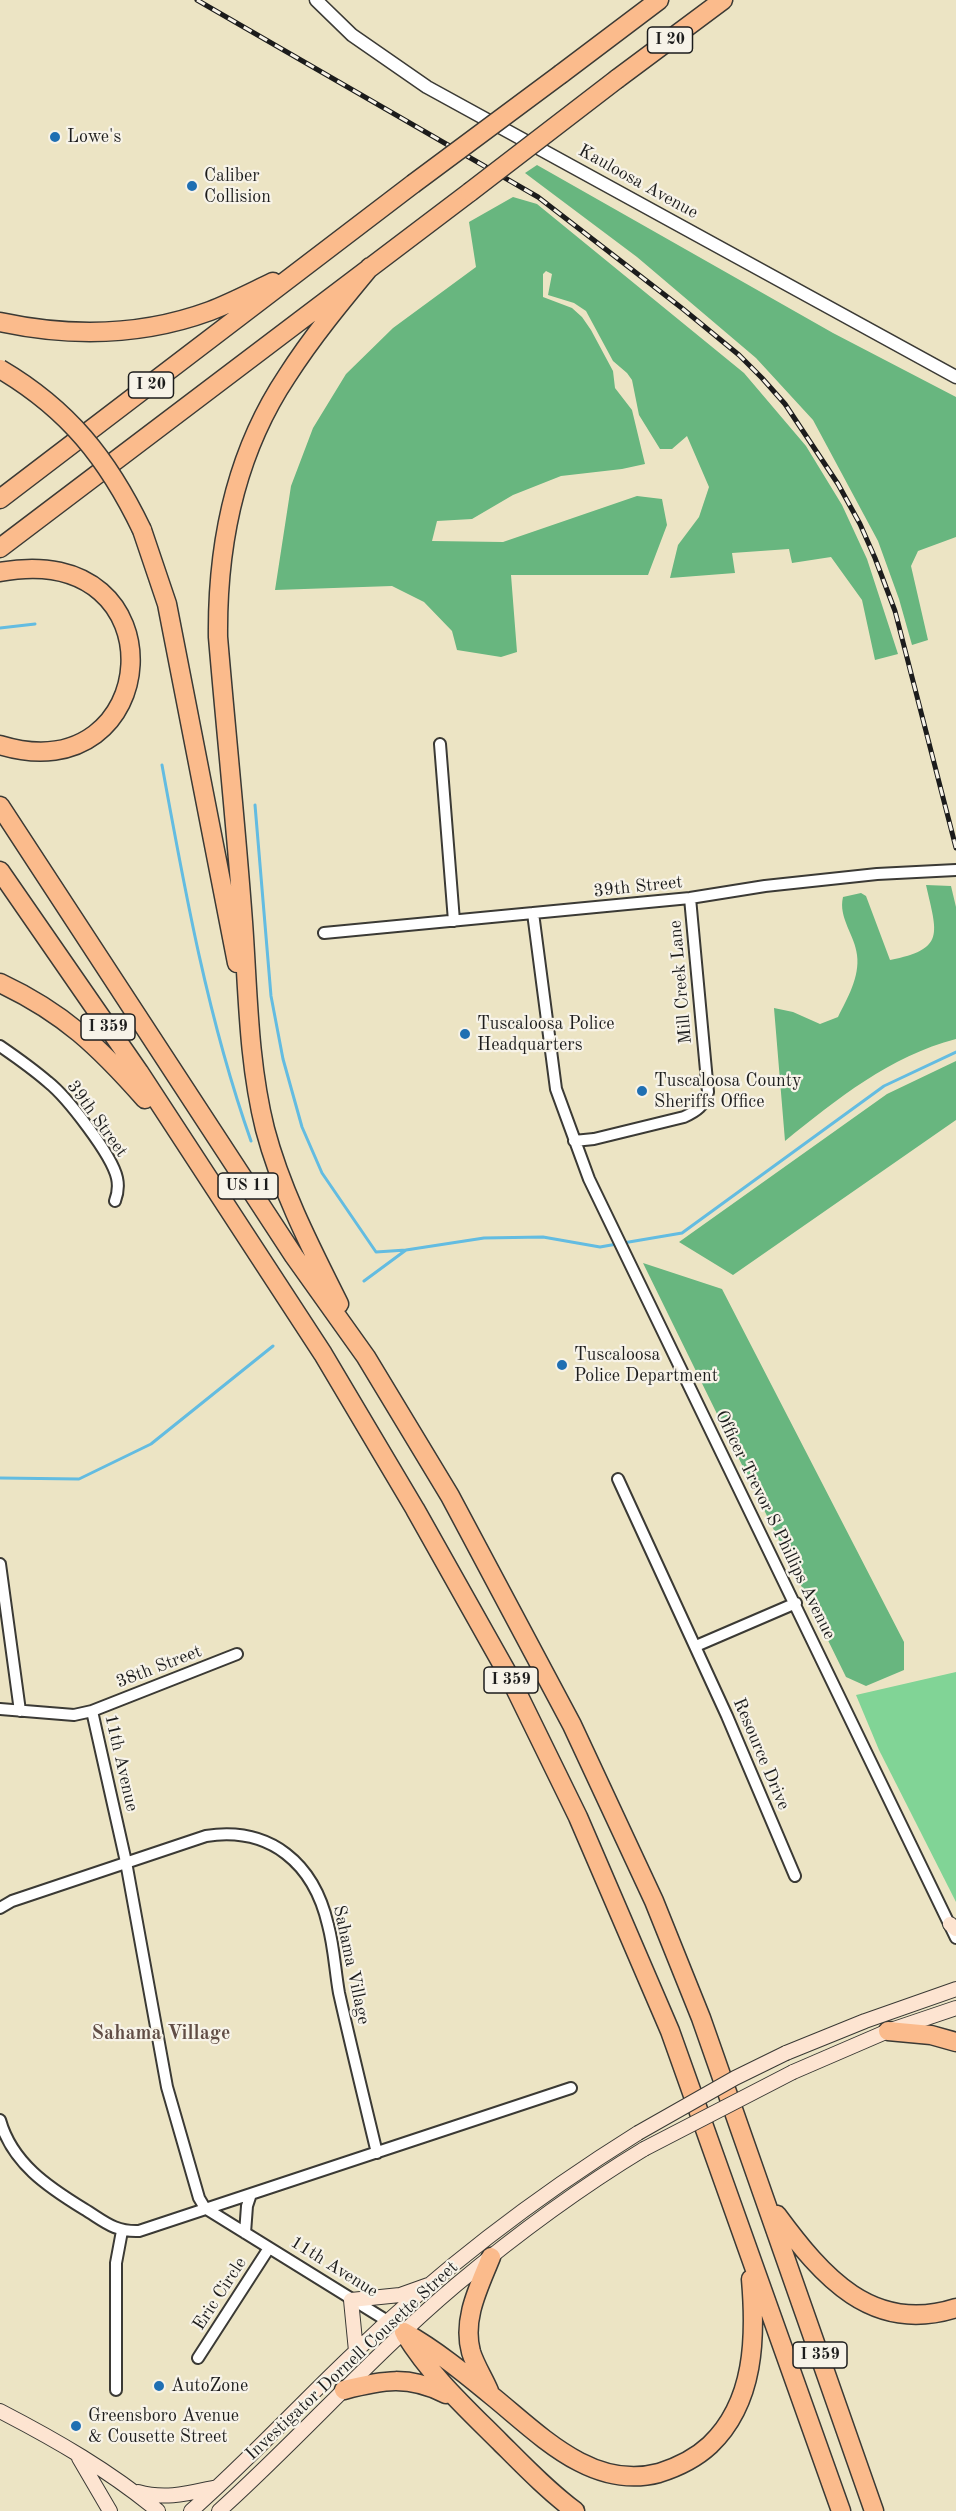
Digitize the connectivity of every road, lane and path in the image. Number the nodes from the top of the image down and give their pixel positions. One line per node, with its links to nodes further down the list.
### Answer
1 (316, 0): 8 (street, Kauloosa Avenue)
2 (659, 0): 5 (highway, I 20, bridge)
3 (723, 0): 4 (highway, I 20, bridge)
4 (370, 267): 10 (highway, I 20); 22 (highway)
5 (302, 269): 6 (highway); 9 (highway, I 20)
6 (0, 322)
7 (0, 369): 22 (highway, bridge)
8 (956, 377)
9 (0, 499)
10 (0, 548)
11 (0, 572): 13 (highway)
12 (440, 744): 19 (street)
13 (0, 745)
14 (0, 806): 27 (highway, US 11)
15 (956, 870): 17 (street, 39th Street)
16 (0, 871): 25 (highway, I 359)
17 (690, 898): 18 (street, 39th Street); 24 (street, Mill Creek Lane)
18 (533, 913): 19 (street, 39th Street); 24 (street, Officer Trevor S Phillips Avenue)
19 (454, 921): 20 (street, 39th Street)
20 (324, 933)
21 (0, 983): 25 (highway)
22 (246, 1003): 27 (highway)
23 (0, 1046): 26 (street, 39th Street)
24 (574, 1141): 30 (street, Officer Trevor S Phillips Avenue)
25 (188, 1148): 55 (highway, I 359)
26 (115, 1201)
27 (366, 1357): 50 (highway, I 359)
28 (618, 1479): 31 (street, Resource Drive)
29 (0, 1564): 34 (street)
30 (796, 1603): 31 (street); 39 (street, Officer Trevor S Phillips Avenue)
31 (696, 1646): 37 (street, Resource Drive)
32 (237, 1654): 35 (street, 38th Street)
33 (0, 1710): 34 (street, 11th Avenue)
34 (20, 1711): 35 (street, 11th Avenue)
35 (92, 1711): 36 (street, 11th Avenue)
36 (126, 1862): 38 (street, Sahama Village); 48 (street, Sahama Village); 51 (street)
37 (795, 1876)
38 (0, 1908)
39 (953, 1926): 40 (street, Officer Trevor S Phillips Avenue)
40 (956, 1938)
41 (956, 1989): 57 (main road, Investigator Dornell Cousette Street, bridge)
42 (956, 2008): 43 (main road, Investigator Dornell Cousette Street)
43 (888, 2031): 44 (highway); 56 (main road, Investigator Dornell Cousette Street, bridge)
44 (956, 2042)
45 (571, 2088): 48 (street)
46 (0, 2120): 47 (street)
47 (5, 2147): 52 (street)
48 (377, 2153): 49 (street)
49 (251, 2194): 51 (street); 53 (street)
50 (766, 2200): 59 (highway); 79 (highway, I 359)
51 (204, 2208): 52 (street); 53 (street, 11th Avenue)
52 (122, 2231): 63 (street)
53 (245, 2233): 54 (street, 11th Avenue)
54 (269, 2248): 58 (street, 11th Avenue); 62 (street, Eric Circle)
55 (749, 2255): 65 (highway); 78 (highway, I 359)
56 (491, 2257): 60 (main road, Investigator Dornell Cousette Street); 65 (highway)
57 (432, 2284): 58 (main road); 60 (main road, Investigator Dornell Cousette Street)
58 (351, 2300): 60 (street, 11th Avenue); 61 (main road)
59 (956, 2308)
60 (396, 2327): 61 (main road, Investigator Dornell Cousette Street); 64 (main road, Investigator Dornell Cousette Street); 65 (highway); 66 (highway)
61 (356, 2351): 69 (main road, Investigator Dornell Cousette Street)
62 (198, 2358)
63 (116, 2390)
64 (344, 2390): 66 (highway); 70 (main road, Investigator Dornell Cousette Street)
65 (491, 2395)
66 (456, 2398): 77 (highway)
67 (0, 2411): 68 (main road)
68 (76, 2454): 71 (main road); 72 (main road)
69 (219, 2487): 71 (main road); 74 (main road, Investigator Dornell Cousette Street)
70 (244, 2489): 75 (main road, Investigator Dornell Cousette Street); 76 (main road)
71 (132, 2490): 73 (main road)
72 (110, 2511)
73 (158, 2511)
74 (191, 2511)
75 (219, 2511)
76 (235, 2511)
77 (575, 2511)
78 (841, 2511)
79 (874, 2511)

